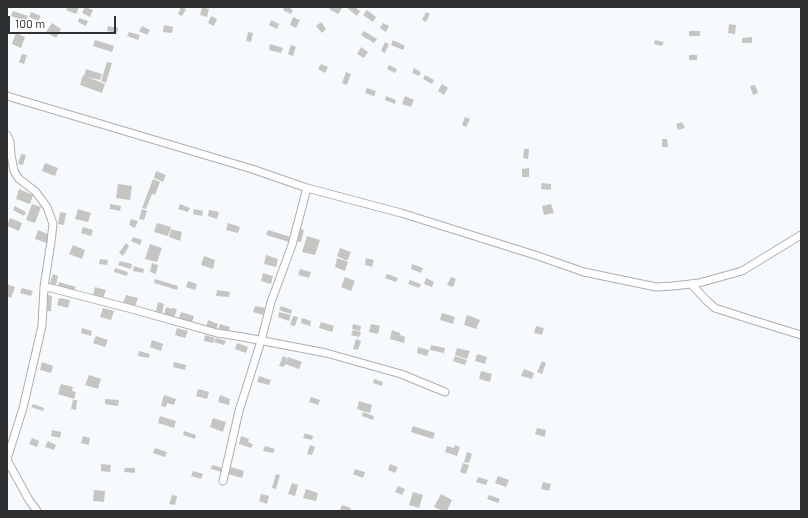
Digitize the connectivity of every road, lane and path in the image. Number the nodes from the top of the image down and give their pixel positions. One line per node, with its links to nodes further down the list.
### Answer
1 (7, 96): 3 (street)
2 (7, 135): 6 (street)
3 (307, 188): 5 (street); 8 (street)
4 (801, 235): 5 (street)
5 (691, 284): 7 (street)
6 (44, 287): 8 (street); 10 (street)
7 (801, 335)
8 (261, 340): 9 (street); 11 (street)
9 (445, 392)
10 (7, 460): 12 (street)
11 (223, 481)
12 (37, 511)

